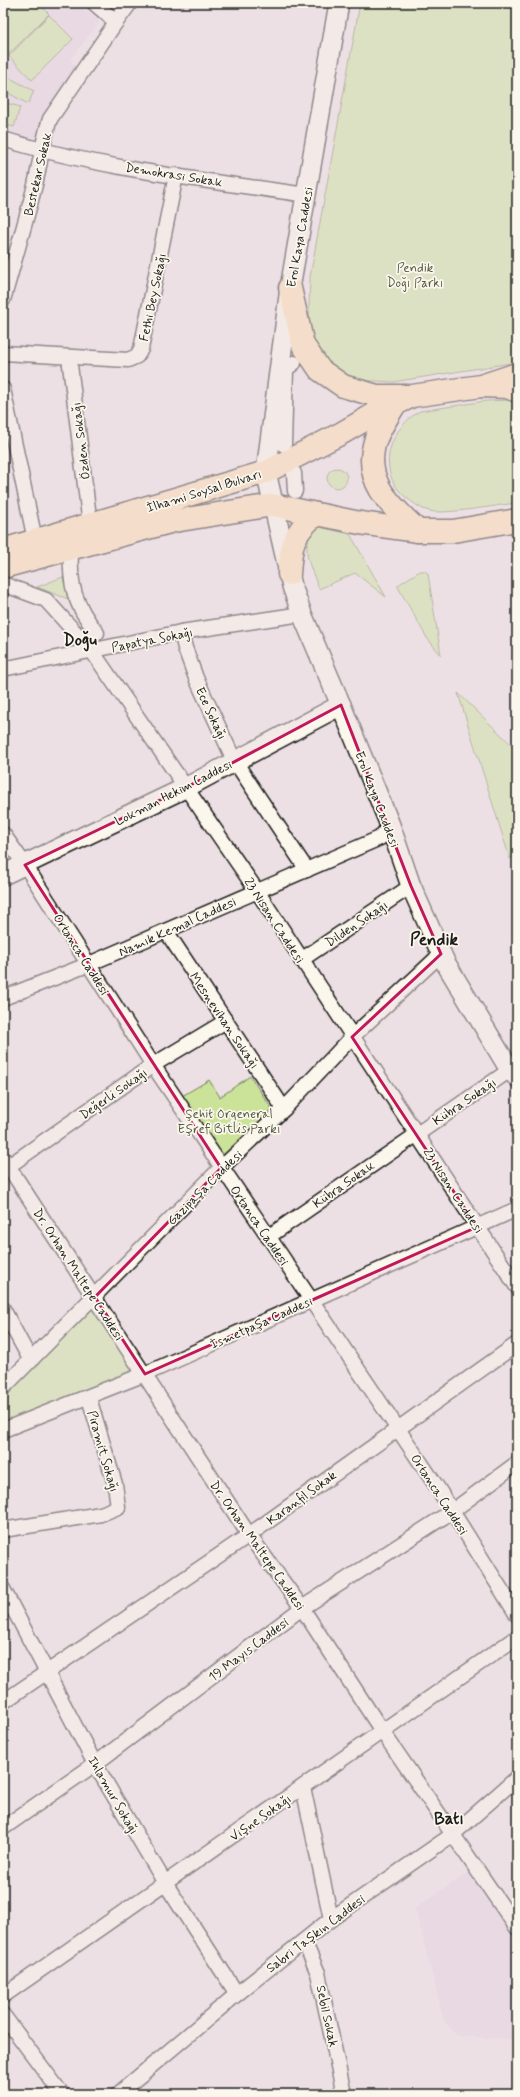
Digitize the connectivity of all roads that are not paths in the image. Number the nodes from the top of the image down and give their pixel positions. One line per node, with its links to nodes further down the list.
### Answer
1 (94, 3): 4 (street)
2 (130, 3): 4 (street, Bestekar Sokak)
3 (339, 3): 8 (street, Erol Kaya Caddesi)
4 (116, 22): 6 (street, Bestekar Sokak)
5 (3, 139): 6 (street, Demokrasi Sokak)
6 (43, 151): 7 (street, Demokrasi Sokak); 10 (street, Bestekar Sokak)
7 (176, 175): 8 (street, Demokrasi Sokak); 12 (street, Fethi Bey Sokağı)
8 (306, 195): 9 (street, Erol Kaya Caddesi)
9 (290, 288): 16 (main road); 19 (street, Erol Kaya Caddesi)
10 (3, 300)
11 (3, 353): 12 (street, Fethi Bey Sokağı)
12 (69, 357): 25 (street, Özden Sokağı)
13 (294, 364): 18 (street)
14 (515, 384): 16 (main road)
15 (3, 389): 17 (street)
16 (404, 400): 19 (main road, İlhami Soysal Bulvarı); 26 (main road)
17 (7, 433): 27 (street)
18 (284, 445)
19 (266, 472): 23 (street, Erol Kaya Caddesi); 25 (main road, İlhami Soysal Bulvarı)
20 (294, 473): 21 (street)
21 (295, 491)
22 (316, 514): 23 (main road, İlhami Soysal Bulvarı); 26 (main road, İlhami Soysal Bulvarı); 31 (main road)
23 (284, 519): 30 (main road, İlhami Soysal Bulvarı); 31 (street, Erol Kaya Caddesi)
24 (517, 520): 26 (main road, İlhami Soysal Bulvarı)
25 (90, 525): 27 (main road, İlhami Soysal Bulvarı)
26 (418, 530)
27 (35, 540): 28 (main road, İlhami Soysal Bulvarı)
28 (3, 550)
29 (71, 550): 35 (street)
30 (3, 567)
31 (289, 574): 33 (street, Erol Kaya Caddesi)
32 (3, 584): 35 (street, 23 Nisan Caddesi)
33 (302, 614): 34 (street, Papatya Sokağı); 37 (street, Erol Kaya Caddesi)
34 (181, 632): 35 (street, Papatya Sokağı); 38 (street, Ece Sokağı)
35 (88, 646): 36 (street, Papatya Sokağı); 39 (street, 23 Nisan Caddesi)
36 (3, 669)
37 (342, 705): 38 (street, Lokman Hekim Caddesi); 40 (street, Erol Kaya Caddesi)
38 (234, 760): 39 (street, Lokman Hekim Caddesi); 43 (street, Ece Sokağı)
39 (191, 781): 42 (street, Lokman Hekim Caddesi); 46 (street, 23 Nisan Caddesi)
40 (390, 825): 43 (street, Namık Kemal Caddesi); 45 (street, Erol Kaya Caddesi)
41 (3, 834): 42 (street, Ortanca Caddesi)
42 (25, 865): 44 (street, Lokman Hekim Caddesi); 50 (street, Ortanca Caddesi)
43 (307, 870): 46 (street, Namık Kemal Caddesi)
44 (3, 875)
45 (411, 886): 48 (street, Erol Kaya Caddesi); 49 (street, Dilden Sokağı)
46 (257, 891): 47 (street, Namık Kemal Caddesi); 49 (street, 23 Nisan Caddesi)
47 (166, 931): 50 (street, Namık Kemal Caddesi); 52 (street, Mesnevihan Sokağı)
48 (441, 954): 53 (street, Gazipaşa Caddesi); 55 (street, Erol Kaya Caddesi)
49 (301, 960): 53 (street, 23 Nisan Caddesi)
50 (88, 965): 51 (street, Namık Kemal Caddesi); 54 (street, Ortanca Caddesi)
51 (3, 998)
52 (226, 1020): 54 (street, Değerli Sokağı); 56 (street, Mesnevihan Sokağı)
53 (352, 1037): 56 (street, Gazipaşa Caddesi); 57 (street, 23 Nisan Caddesi)
54 (153, 1065): 58 (street, Değerli Sokağı); 59 (street, Ortanca Caddesi)
55 (514, 1073): 57 (street, Kübra Sokağı)
56 (284, 1109): 59 (street, Gazipaşa Caddesi)
57 (417, 1132): 61 (street, 23 Nisan Caddesi); 62 (street, Kübra Sokak)
58 (5, 1165): 64 (street, Dr. Orhan Maltepe Caddesi)
59 (222, 1168): 62 (street, Ortanca Caddesi); 64 (street, Gazipaşa Caddesi)
60 (517, 1209): 61 (street, İsmetpaşa Caddesi)
61 (477, 1227): 63 (street, 23 Nisan Caddesi); 65 (street, İsmetpaşa Caddesi)
62 (268, 1237): 65 (street, Ortanca Caddesi)
63 (517, 1287)
64 (95, 1297): 68 (street, Gazipaşa Caddesi); 69 (street, Dr. Orhan Maltepe Caddesi)
65 (310, 1300): 69 (street, İsmetpaşa Caddesi); 72 (street, Ortanca Caddesi)
66 (3, 1309): 68 (street)
67 (517, 1344): 72 (street, Karanfil Sokak)
68 (31, 1360): 70 (street, Gazipaşa Caddesi)
69 (145, 1374): 71 (street, İsmetpaşa Caddesi); 77 (street, Dr. Orhan Maltepe Caddesi)
70 (3, 1388)
71 (89, 1398): 73 (street, İsmetpaşa Caddesi); 76 (street, Piramit Sokağı)
72 (397, 1429): 75 (street, Ortanca Caddesi); 77 (street, Karanfil Sokak)
73 (3, 1430)
74 (517, 1463): 75 (street, 19 Mayıs Caddesi)
75 (451, 1512): 79 (street, 19 Mayıs Caddesi); 80 (street, Ortanca Caddesi)
76 (3, 1530)
77 (249, 1535): 79 (street, Dr. Orhan Maltepe Caddesi); 82 (street, Karanfil Sokak)
78 (3, 1589): 82 (street, Ihlamur Sokağı)
79 (302, 1608): 84 (street, Dr. Orhan Maltepe Caddesi); 85 (street, 19 Mayıs Caddesi)
80 (517, 1615)
81 (517, 1637): 84 (street, Vişne Sokağı)
82 (46, 1672): 83 (street, Karanfil Sokak); 85 (street, Ihlamur Sokağı)
83 (3, 1702)
84 (382, 1731): 87 (street, Vişne Sokağı); 89 (street, Dr. Orhan Maltepe Caddesi)
85 (95, 1764): 88 (street, 19 Mayıs Caddesi); 90 (street, Ihlamur Sokağı)
86 (517, 1778): 89 (street, Sabri Taşkın Caddesi)
87 (302, 1787): 90 (street, Vişne Sokağı); 91 (street)
88 (3, 1828)
89 (452, 1835): 91 (street, Sabri Taşkın Caddesi); 92 (street, Dr. Orhan Maltepe Caddesi)
90 (165, 1883): 94 (street, Ihlamur Sokağı); 95 (street, Vişne Sokağı)
91 (331, 1919): 93 (street, Sabri Taşkın Caddesi)
92 (517, 1928)
93 (304, 1941): 94 (street, Sabri Taşkın Caddesi); 99 (street, Sebil Sokak)
94 (237, 1994): 98 (street, Sabri Taşkın Caddesi)
95 (3, 1996)
96 (3, 2015): 97 (street)
97 (62, 2094)
98 (118, 2094)
99 (344, 2094)

